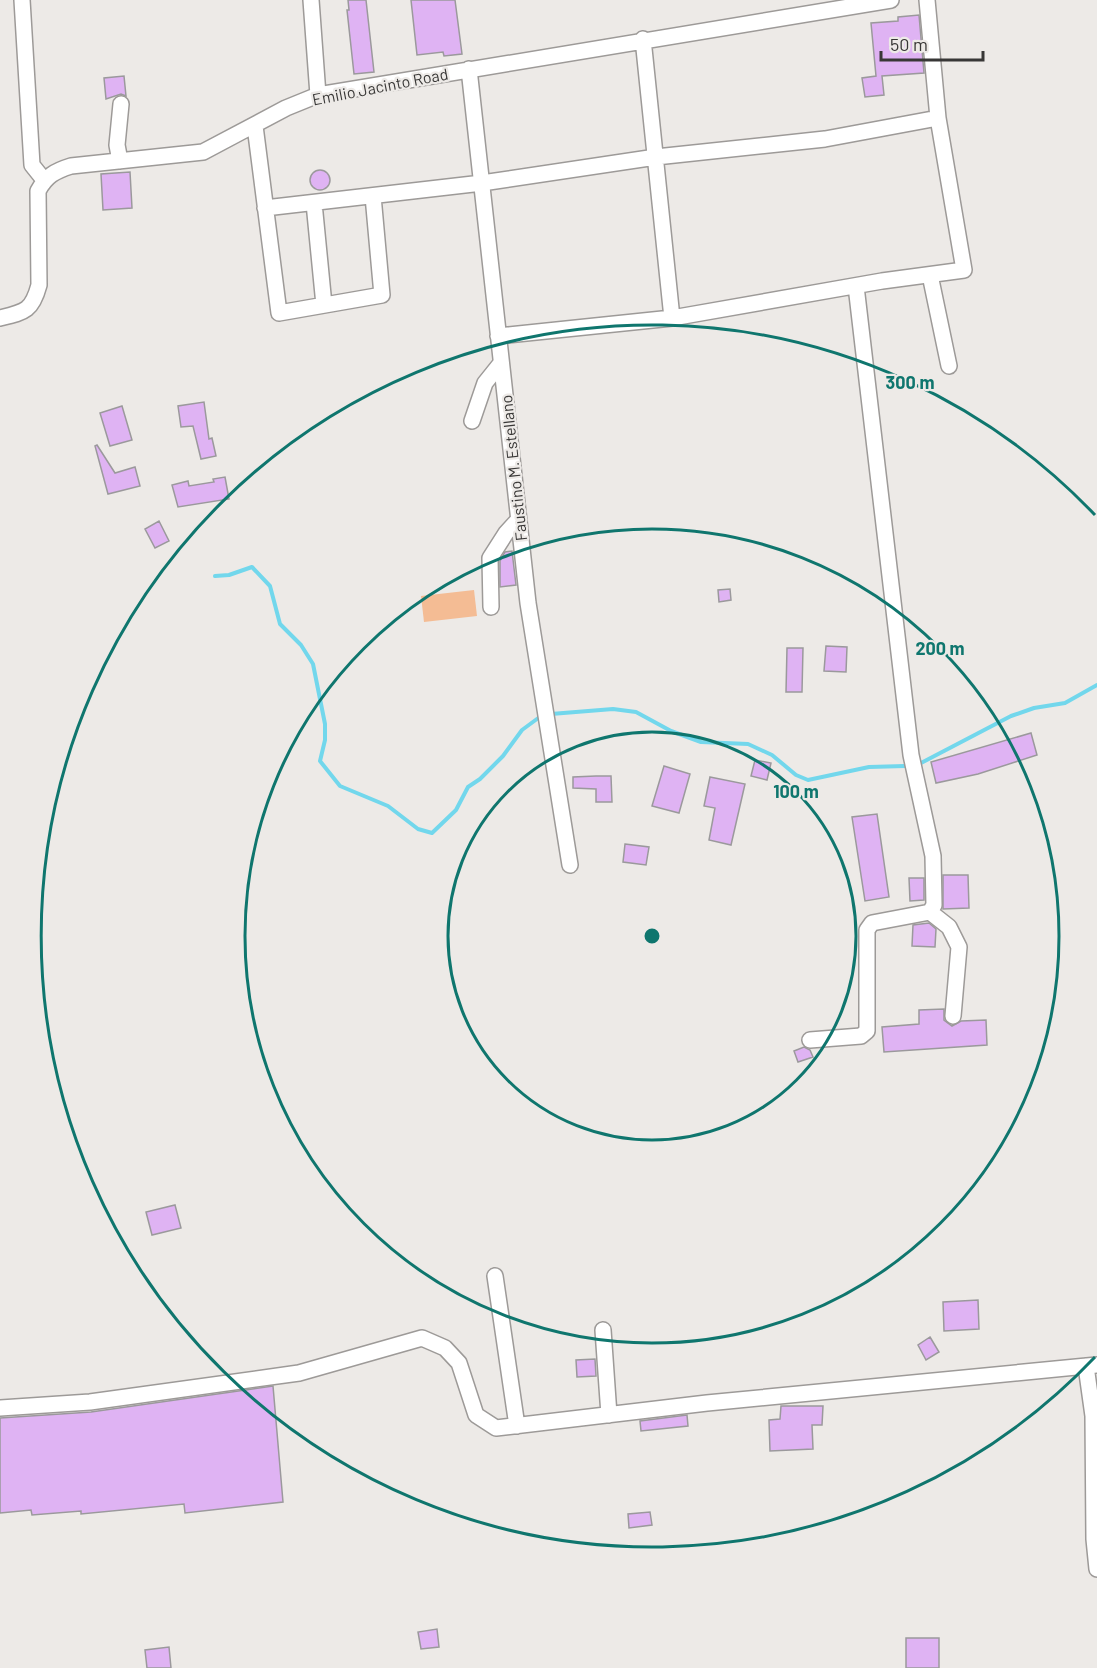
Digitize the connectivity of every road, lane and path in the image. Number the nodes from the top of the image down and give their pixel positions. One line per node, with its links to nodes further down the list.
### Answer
1 (22, 0): 13 (street)
2 (311, 0): 7 (street)
3 (891, 0): 5 (street, Emilio Jacinto Road)
4 (927, 0): 9 (street)
5 (643, 39): 6 (street, Emilio Jacinto Road); 11 (street)
6 (469, 69): 7 (street, Emilio Jacinto Road); 14 (street, Faustino M. Estellano)
7 (318, 94): 10 (street, Emilio Jacinto Road)
8 (121, 104): 12 (street)
9 (939, 118): 11 (street); 18 (street)
10 (255, 126): 12 (street, Emilio Jacinto Road); 17 (street)
11 (656, 157): 14 (street); 22 (street)
12 (120, 161): 13 (street, Emilio Jacinto Road)
13 (44, 180): 21 (street)
14 (482, 183): 15 (street); 23 (street, Faustino M. Estellano)
15 (373, 196): 16 (street); 20 (street)
16 (314, 203): 17 (street); 20 (street)
17 (265, 208): 20 (street)
18 (930, 275): 19 (street); 25 (street)
19 (856, 286): 22 (street); 30 (street)
20 (324, 305)
21 (0, 318)
22 (672, 318): 23 (street)
23 (498, 336): 24 (street, Faustino M. Estellano)
24 (501, 363): 26 (street); 27 (street, Faustino M. Estellano)
25 (949, 366)
26 (472, 421)
27 (519, 520): 28 (street); 29 (street, Faustino M. Estellano)
28 (491, 607)
29 (570, 865)
30 (930, 912): 31 (street); 32 (street)
31 (953, 1016)
32 (810, 1040)
33 (495, 1276): 38 (street)
34 (603, 1330): 37 (street)
35 (1092, 1366): 37 (street); 39 (street)
36 (0, 1408): 38 (street)
37 (609, 1415): 38 (street)
38 (517, 1426)
39 (1095, 1432): 40 (street)
40 (1097, 1569)

